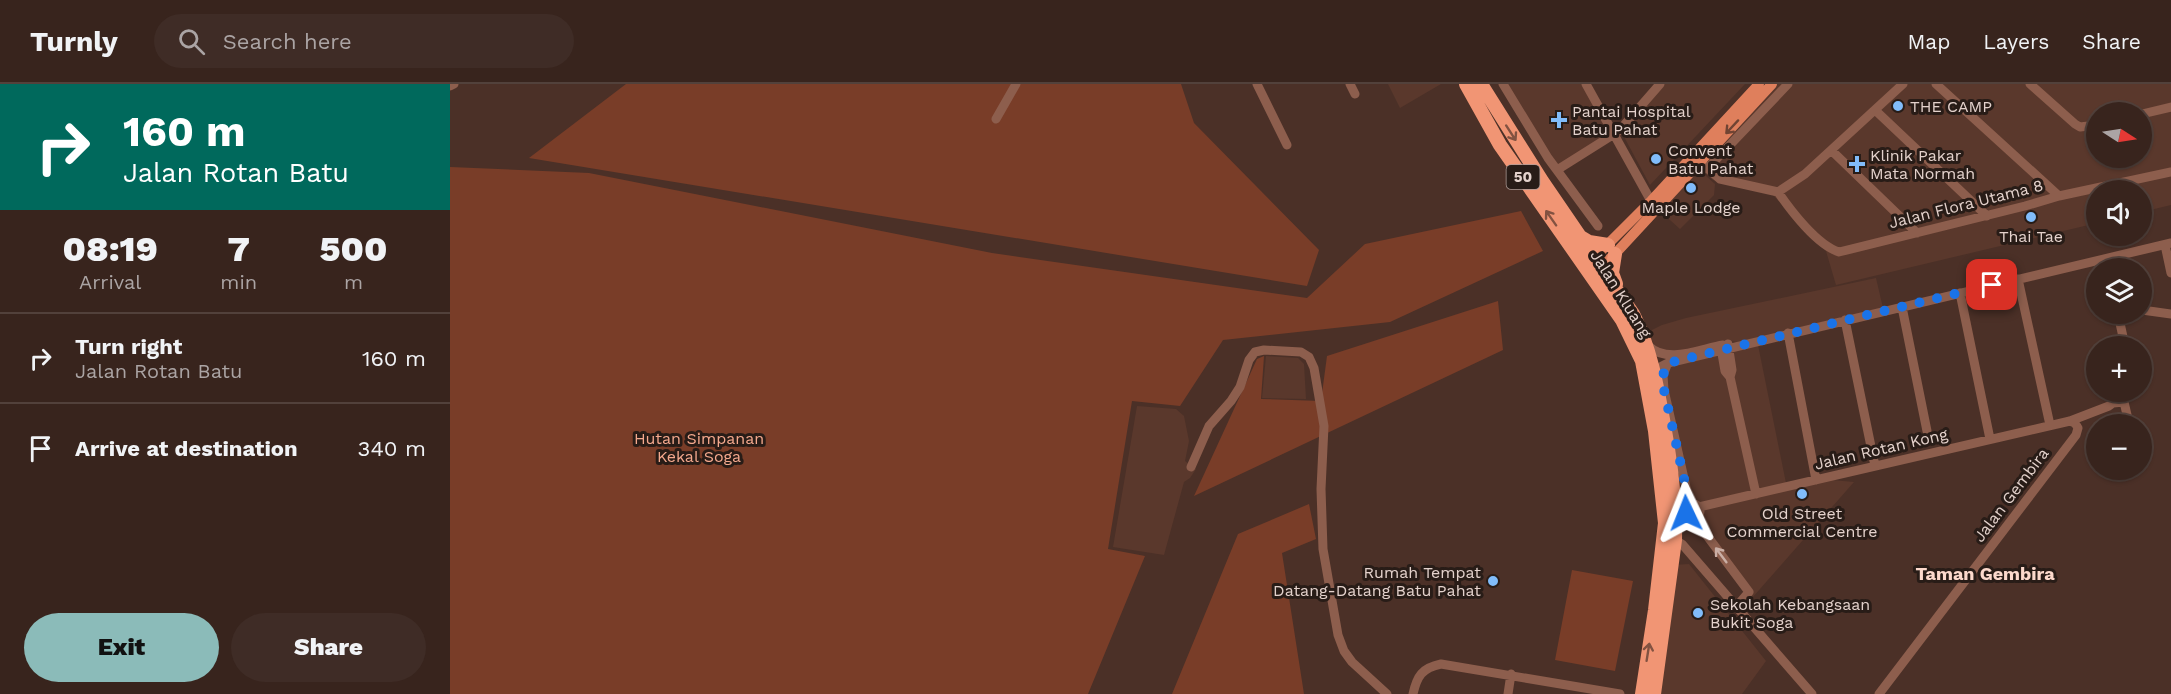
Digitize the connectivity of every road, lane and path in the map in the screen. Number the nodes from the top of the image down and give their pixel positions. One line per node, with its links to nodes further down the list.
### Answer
1 (1016, 84): 19 (street)
2 (1257, 84): 22 (street)
3 (1350, 84): 15 (street)
4 (1466, 84): 37 (highway, Jalan Kluang / 50, one-way to 4)
5 (1481, 84): 33 (highway, Jalan Kluang / 50, one-way to 33)
6 (1503, 84): 25 (street)
7 (1586, 84): 21 (street)
8 (1660, 84): 21 (street)
9 (1759, 84): 29 (main road)
10 (1772, 84): 24 (main road, one-way to 24)
11 (1788, 84): 24 (street)
12 (1903, 84): 17 (street)
13 (1936, 84): 28 (street)
14 (2030, 84): 20 (street)
15 (1354, 94)
16 (2171, 107): 18 (street)
17 (1875, 110): 23 (street); 30 (street)
18 (2152, 112)
19 (996, 119)
20 (2086, 126)
21 (1613, 136): 25 (street); 29 (street)
22 (1287, 145)
23 (1831, 150): 27 (street); 32 (street)
24 (1704, 165): 27 (street); 35 (main road)
25 (1557, 170): 31 (street)
26 (2171, 172): 28 (street, Jalan Flora Utama 8)
27 (1778, 192): 32 (street, Jalan Flora Utama 8)
28 (2059, 196): 30 (street, Jalan Flora Utama 8)
29 (1651, 201): 35 (main road)
30 (1987, 216): 32 (street, Jalan Flora Utama 8)
31 (1598, 226)
32 (1917, 233)
33 (1578, 234): 35 (highway); 37 (highway, Jalan Kluang / 50)
34 (2168, 244): 36 (street); 39 (street)
35 (1612, 250): 37 (main road); 41 (highway)
36 (2125, 258)
37 (1593, 266): 41 (highway, Jalan Kluang / 50); 63 (highway, Jalan Kluang / 50)
38 (2086, 268): 40 (street)
39 (2171, 273)
40 (2018, 279): 42 (street); 55 (street)
41 (1619, 292): 48 (highway, Jalan Kluang / 50)
42 (1960, 293): 43 (street); 57 (street)
43 (1902, 307): 46 (street); 56 (street)
44 (2152, 311): 45 (street)
45 (2171, 314)
46 (1845, 320): 47 (street); 58 (street)
47 (1788, 333): 49 (street); 60 (street)
48 (1647, 343): 49 (street); 51 (highway, Jalan Kluang / 50)
49 (1727, 347): 50 (street); 61 (street)
50 (1668, 363): 51 (street); 62 (street)
51 (1656, 377): 63 (highway, Jalan Kluang / 50)
52 (2116, 402): 53 (street, Jalan Rotan Kong)
53 (2113, 404): 54 (street, Jalan Rotan Kong)
54 (2070, 421): 55 (street, Jalan Rotan Kong); 76 (street, Jalan Gembira)
55 (2050, 425): 57 (street, Jalan Rotan Kong)
56 (1928, 431)
57 (1990, 439): 58 (street, Jalan Rotan Kong)
58 (1875, 466): 60 (street, Jalan Rotan Kong)
59 (1191, 467): 68 (street)
60 (1816, 480): 61 (street, Jalan Rotan Kong)
61 (1756, 494): 62 (street, Jalan Rotan Kong)
62 (1694, 506): 64 (street, one-way to 62)
63 (1670, 541): 64 (street); 66 (highway, Jalan Kluang / 50); 72 (highway, Jalan Kluang / 50, one-way to 63)
64 (1737, 606): 75 (street)
65 (1511, 674): 67 (street); 69 (street); 70 (street)
66 (1656, 678): 73 (highway); 74 (highway, Jalan Kluang / 50)
67 (1571, 690): 71 (street)
68 (1387, 694)
69 (1413, 694)
70 (1508, 694)
71 (1620, 694)
72 (1642, 694)
73 (1647, 694)
74 (1654, 694)
75 (1812, 694)
76 (1879, 694)

